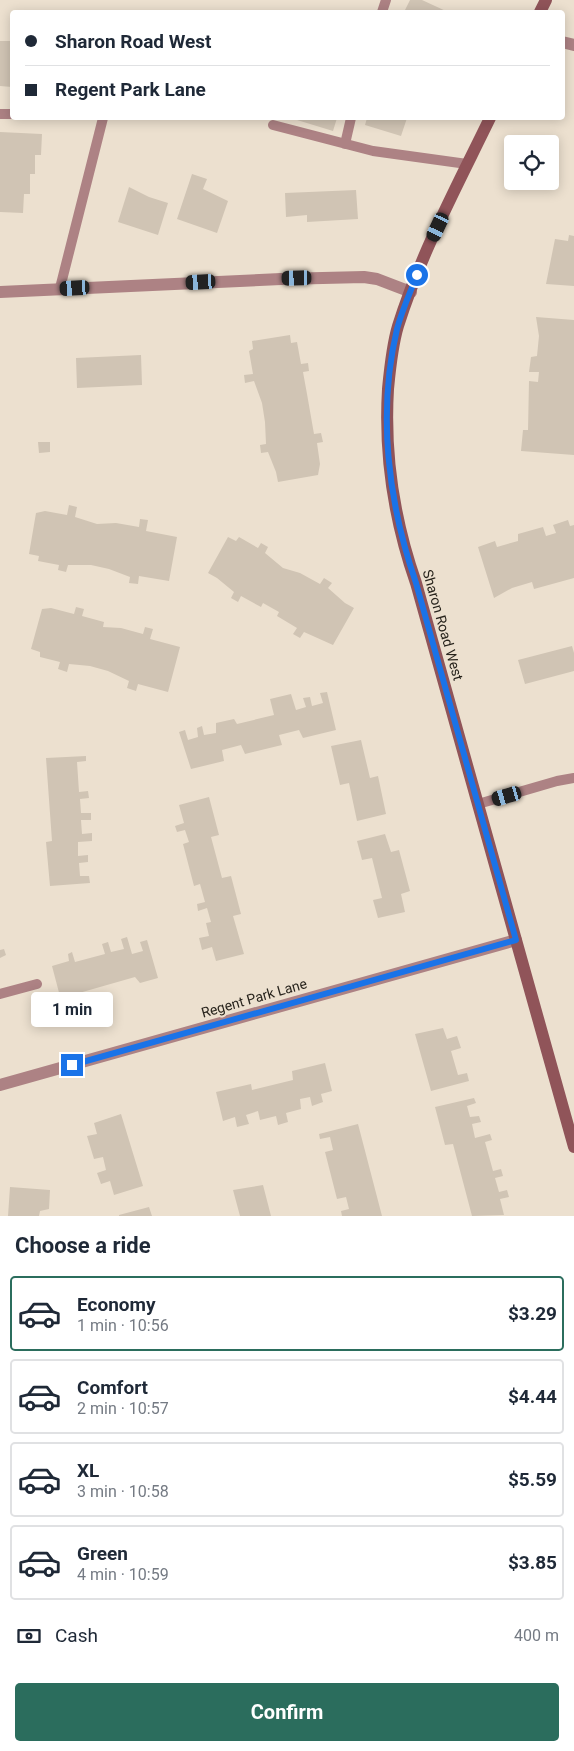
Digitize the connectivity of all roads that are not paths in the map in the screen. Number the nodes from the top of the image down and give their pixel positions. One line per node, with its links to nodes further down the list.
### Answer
1 (102, 120): 7 (lane)
2 (350, 120): 5 (lane)
3 (489, 120): 6 (main road, Sharon Road West)
4 (273, 124): 5 (lane)
5 (344, 144): 6 (lane)
6 (467, 164): 9 (main road, Sharon Road West)
7 (60, 288): 8 (street); 9 (street)
8 (0, 292)
9 (410, 292): 11 (main road, Sharon Road West)
10 (574, 778): 11 (lane)
11 (478, 804): 12 (main road, Sharon Road West)
12 (516, 940): 15 (street, Regent Park Lane); 16 (main road, Sharon Road West)
13 (37, 984): 14 (lane)
14 (0, 994)
15 (0, 1085)
16 (574, 1147)

